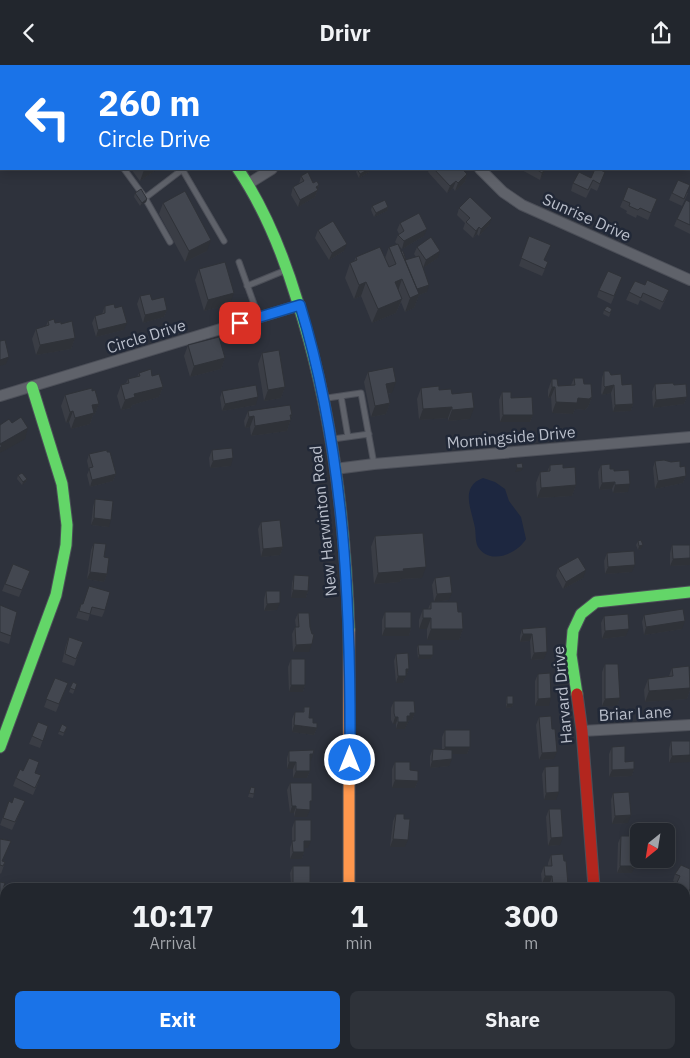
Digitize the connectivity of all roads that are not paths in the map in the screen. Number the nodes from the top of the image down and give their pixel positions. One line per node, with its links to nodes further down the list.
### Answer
1 (125, 170): 8 (lane)
2 (182, 170): 8 (lane)
3 (184, 170): 9 (lane)
4 (239, 170): 7 (street, New Harwinton Road)
5 (270, 170): 7 (street)
6 (481, 170): 13 (street, Sunrise Drive)
7 (248, 184): 12 (street, New Harwinton Road)
8 (145, 198): 10 (lane)
9 (224, 241)
10 (170, 242)
11 (239, 262): 14 (lane)
12 (287, 270): 14 (lane); 15 (street, New Harwinton Road)
13 (690, 279)
14 (248, 286): 16 (lane)
15 (300, 305): 16 (street, Circle Drive); 20 (street, New Harwinton Road)
16 (258, 317): 17 (street, Circle Drive)
17 (32, 387): 18 (street, Circle Drive); 30 (street)
18 (0, 396)
19 (341, 396): 20 (lane); 21 (lane); 22 (lane)
20 (324, 399): 24 (street, New Harwinton Road)
21 (369, 434): 22 (lane); 25 (lane)
22 (348, 437): 24 (lane)
23 (690, 437): 25 (street, Morningside Drive)
24 (330, 439): 26 (street, New Harwinton Road)
25 (374, 464): 26 (street, Morningside Drive)
26 (335, 469): 31 (street, New Harwinton Road)
27 (690, 592): 29 (street, Harvard Drive)
28 (690, 725): 29 (street, Briar Lane)
29 (582, 731): 32 (street, Harvard Drive)
30 (0, 747)
31 (349, 883)
32 (594, 883)

